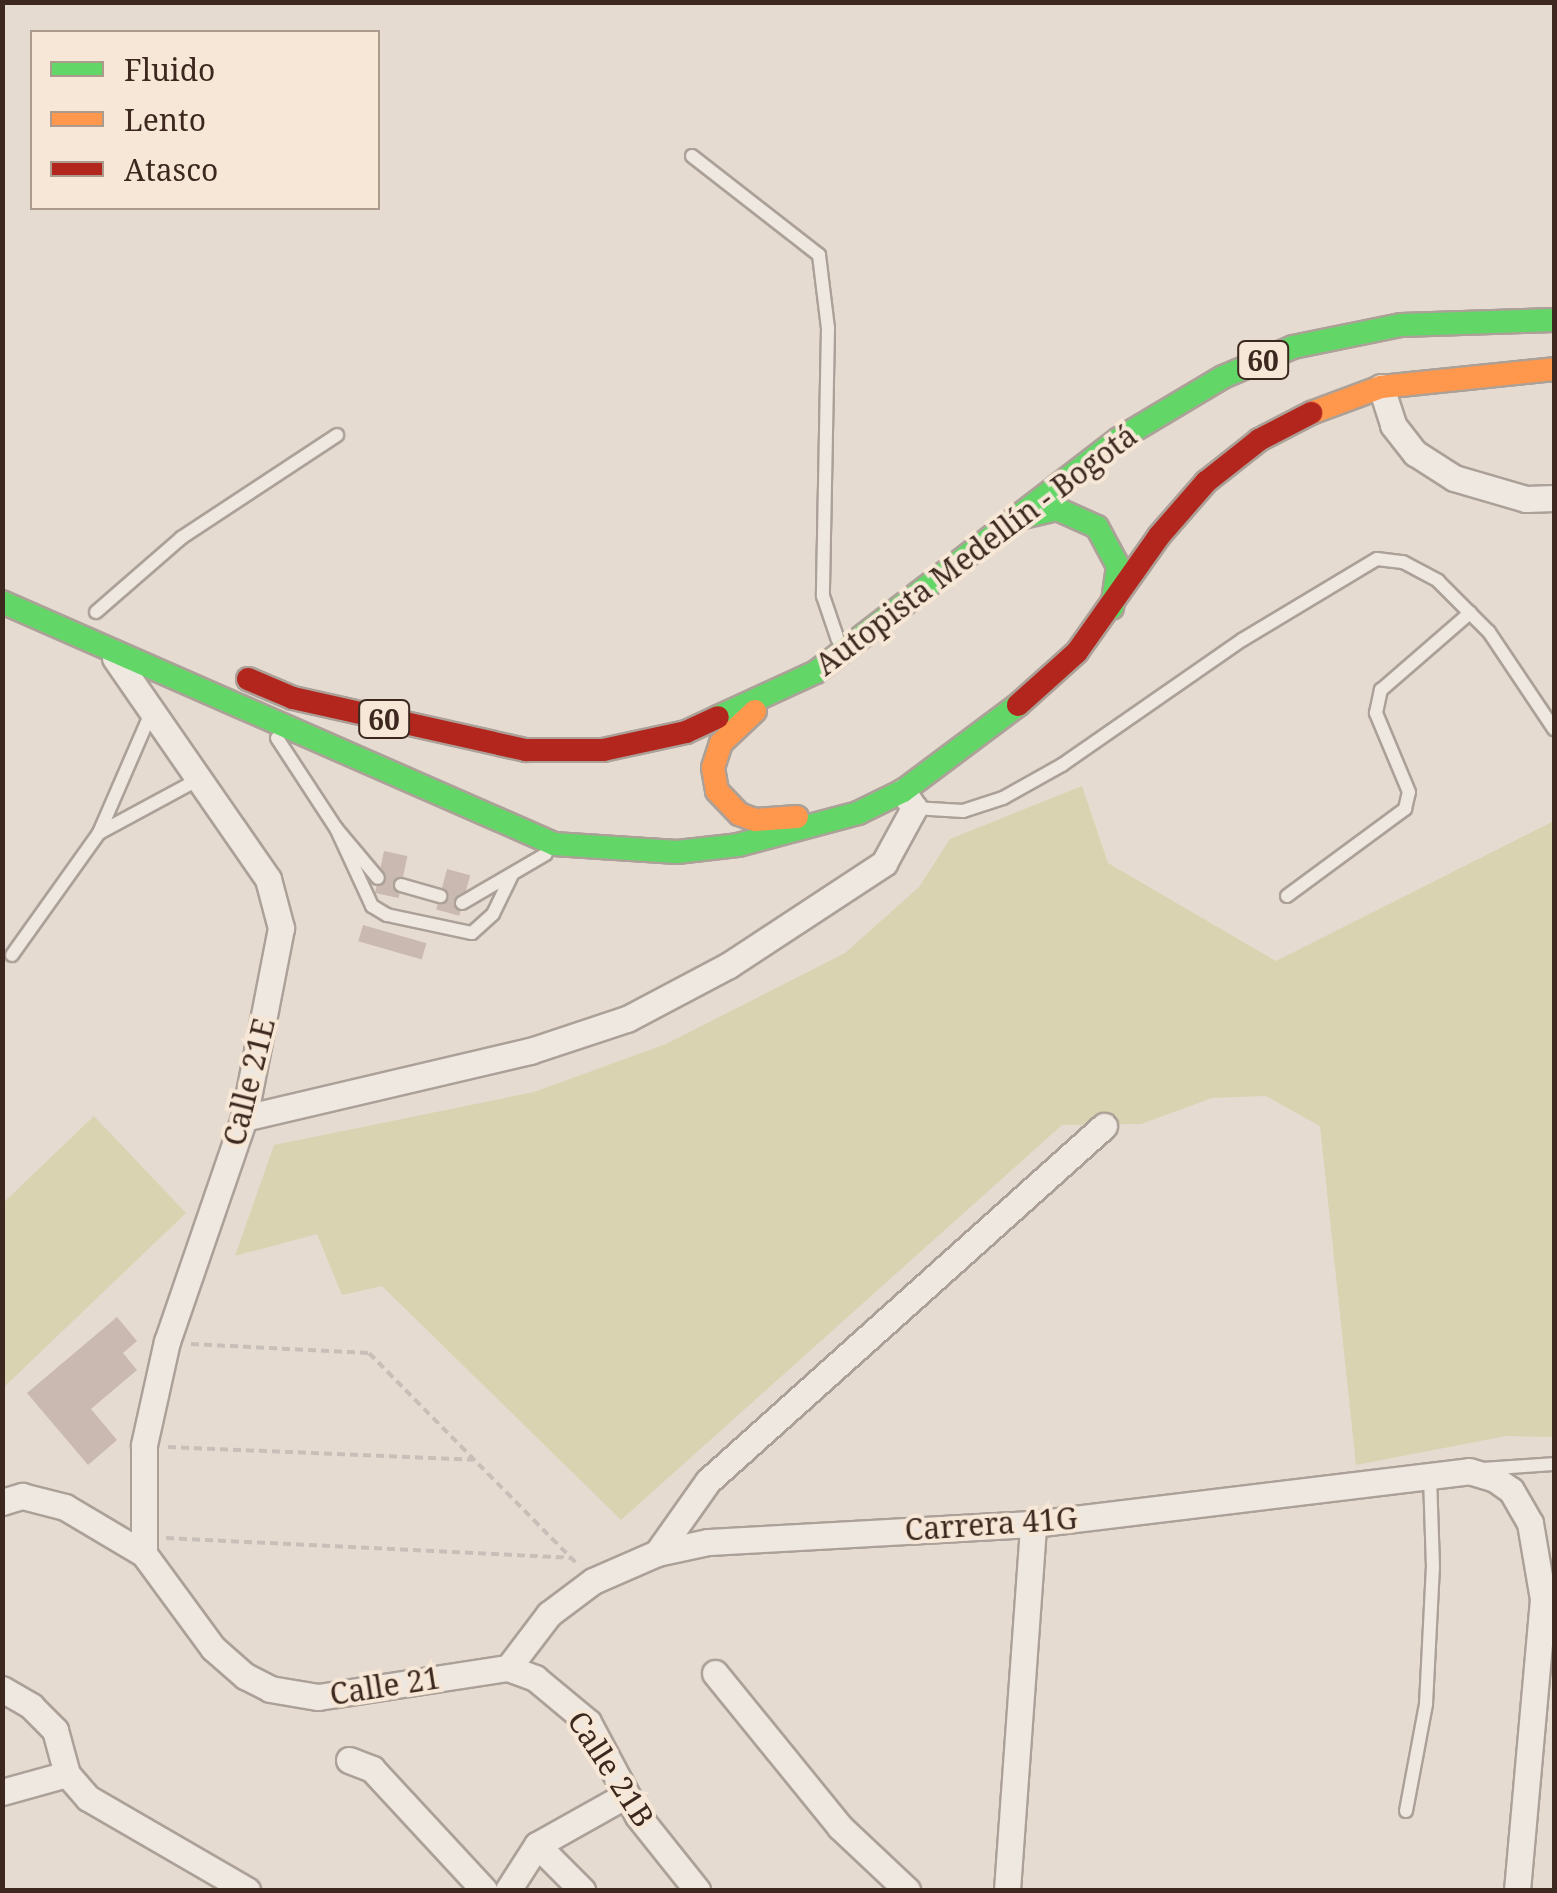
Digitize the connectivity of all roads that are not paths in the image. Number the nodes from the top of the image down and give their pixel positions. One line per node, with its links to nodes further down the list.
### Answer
1 (692, 156): 13 (lane)
2 (1554, 320): 7 (highway, Autopista Medellín - Bogotá / 60)
3 (1554, 368): 4 (highway, 60)
4 (1381, 386): 6 (street); 9 (highway, 60)
5 (337, 436): 10 (lane)
6 (1554, 498)
7 (1014, 519): 9 (highway); 13 (highway, Autopista Medellín - Bogotá / 60)
8 (2, 602): 12 (highway, 60)
9 (1111, 609): 20 (highway, 60)
10 (97, 613)
11 (1470, 613): 18 (lane); 20 (lane); 29 (lane)
12 (110, 649): 16 (street, Calle 21E); 17 (highway, 60)
13 (842, 652): 15 (highway, Autopista Medellín - Bogotá / 60)
14 (220, 666): 15 (highway, Autopista Medellín - Bogotá / 60)
15 (780, 689): 21 (highway)
16 (152, 710): 19 (street, Calle 21E); 23 (lane)
17 (271, 721): 22 (lane); 24 (highway, 60)
18 (1554, 730)
19 (199, 778): 23 (lane); 32 (street, Calle 21E)
20 (908, 799): 21 (highway, 60); 32 (street)
21 (858, 813): 24 (highway, 60)
22 (336, 828): 25 (lane); 26 (lane)
23 (99, 833): 31 (lane)
24 (554, 844): 25 (lane)
25 (511, 877): 30 (lane)
26 (378, 878)
27 (401, 884): 28 (lane)
28 (440, 896)
29 (1287, 896)
30 (462, 903)
31 (12, 956)
32 (244, 1118): 39 (street, Calle 21E)
33 (1104, 1126): 40 (street)
34 (1554, 1464): 35 (lane)
35 (1469, 1471): 36 (street, Carrera 41G); 57 (street)
36 (1430, 1478): 38 (street, Carrera 41G); 48 (lane)
37 (2, 1502): 39 (street)
38 (1034, 1524): 40 (street, Carrera 41G); 56 (street)
39 (143, 1545): 41 (street, Calle 21)
40 (657, 1553): 41 (street, Carrera 41G)
41 (508, 1668): 47 (street, Calle 21B)
42 (715, 1674): 55 (street)
43 (2, 1689): 45 (street)
44 (349, 1760): 51 (street)
45 (68, 1774): 46 (street); 50 (street)
46 (2, 1792)
47 (626, 1795): 49 (street); 54 (street, Calle 21B)
48 (1406, 1811)
49 (538, 1845): 52 (street); 53 (street)
50 (248, 1890)
51 (484, 1890)
52 (508, 1890)
53 (582, 1890)
54 (698, 1890)
55 (907, 1890)
56 (1007, 1890)
57 (1516, 1890)

